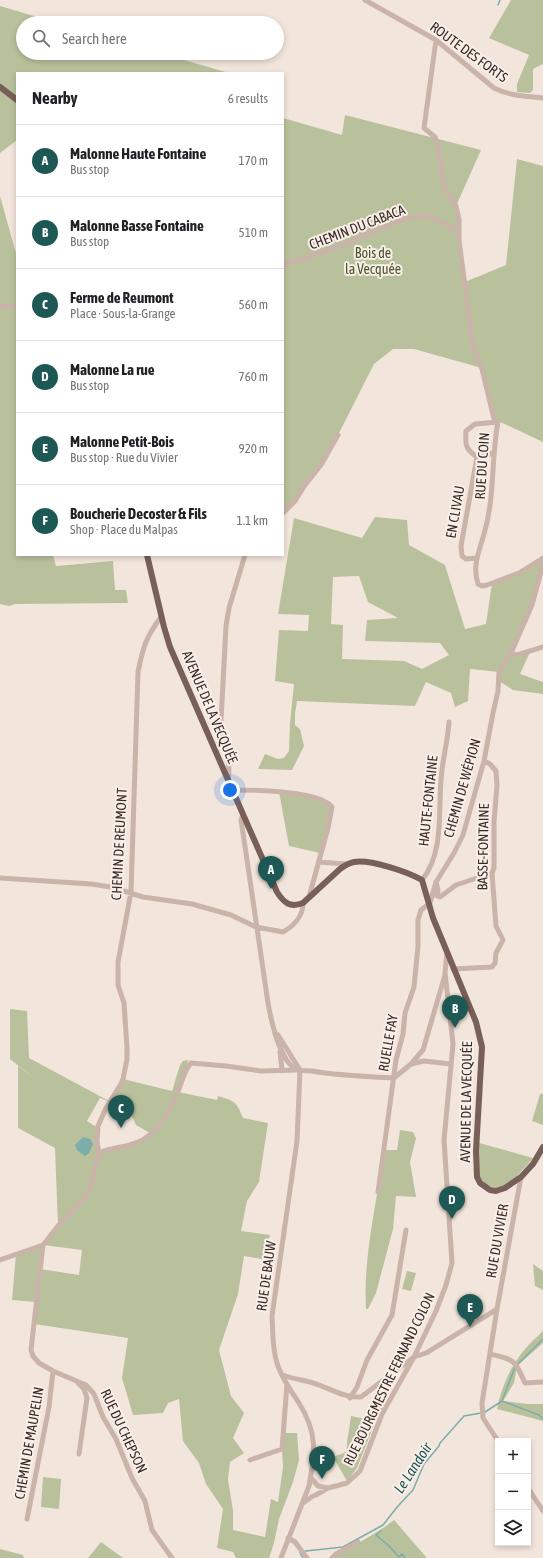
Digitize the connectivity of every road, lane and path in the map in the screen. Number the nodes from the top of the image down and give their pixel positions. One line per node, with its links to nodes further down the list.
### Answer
1 (367, 1): 2 (street, ROUTE DES FORTS)
2 (436, 40): 4 (street, ROUTE DES FORTS); 6 (street, RUE DU COIN)
3 (0, 87): 5 (main road)
4 (543, 98)
5 (16, 99)
6 (459, 232): 7 (street, CHEMIN DU CABACA); 10 (street, RUE DU COIN)
7 (284, 264)
8 (16, 306): 9 (street)
9 (0, 307)
10 (498, 422): 12 (street, RUE DU COIN); 13 (street)
11 (338, 435): 14 (street)
12 (494, 453): 13 (street); 17 (street, RUE DU COIN)
13 (477, 457): 17 (street, EN CLIVAU)
14 (284, 512)
15 (147, 556): 20 (main road, AVENUE DE LA VECQUÉE)
16 (245, 556): 25 (street)
17 (476, 558): 18 (street, RUE DU COIN)
18 (543, 558)
19 (543, 564): 22 (street)
20 (161, 617): 25 (main road, AVENUE DE LA VECQUÉE); 34 (street, CHEMIN DE REUMONT)
21 (543, 647): 22 (street)
22 (510, 653): 24 (street, CHEMIN DE WÉPION)
23 (449, 722): 32 (street, HAUTE-FONTAINE)
24 (484, 760): 30 (street, BASSE-FONTAINE); 33 (street, CHEMIN DE WÉPION)
25 (228, 781): 26 (main road, AVENUE DE LA VECQUÉE)
26 (232, 790): 27 (main road, AVENUE DE LA VECQUÉE); 28 (street)
27 (243, 814): 36 (main road, AVENUE DE LA VECQUÉE); 38 (street)
28 (319, 862): 29 (street); 35 (street)
29 (346, 864): 32 (main road); 35 (main road)
30 (492, 873): 33 (street); 40 (street, BASSE-FONTAINE)
31 (0, 878): 34 (street)
32 (422, 880): 37 (main road, AVENUE DE LA VECQUÉE)
33 (436, 882): 37 (street, CHEMIN DE WÉPION)
34 (131, 892): 38 (street); 50 (street, CHEMIN DE REUMONT)
35 (309, 898): 36 (main road)
36 (303, 903): 38 (street)
37 (430, 903): 39 (main road, AVENUE DE LA VECQUÉE); 48 (street, RUELLE FAY)
38 (256, 928): 42 (street)
39 (447, 948): 40 (main road, AVENUE DE LA VECQUÉE); 41 (street, RUE BOURGMESTRE FERNAND COLON)
40 (453, 969): 51 (main road, AVENUE DE LA VECQUÉE)
41 (445, 973): 44 (street); 45 (street, RUE BOURGMESTRE FERNAND COLON)
42 (272, 1025): 43 (street); 47 (street)
43 (280, 1047): 46 (street); 47 (street)
44 (411, 1064): 45 (street); 48 (street)
45 (452, 1064): 58 (street, RUE BOURGMESTRE FERNAND COLON)
46 (282, 1070): 47 (street); 50 (street)
47 (300, 1070): 48 (street); 60 (street, RUE DE BAUW)
48 (394, 1078): 52 (street, RUELLE FAY)
49 (543, 1147): 51 (main road, AVENUE DE LA VECQUÉE)
50 (99, 1153): 54 (street, CHEMIN DE REUMONT)
51 (521, 1177): 56 (street, RUE DU VIVIER)
52 (378, 1192)
53 (406, 1230): 64 (street)
54 (43, 1244): 55 (street, CHEMIN DE REUMONT); 59 (street, RUE DU CHEPSON)
55 (0, 1260)
56 (497, 1309): 57 (street, RUE DU VIVIER); 58 (street)
57 (490, 1354): 62 (street); 65 (street, RUE DU VIVIER)
58 (414, 1357): 64 (street); 71 (street, RUE BOURGMESTRE FERNAND COLON)
59 (53, 1371): 61 (street, RUE DU CHEPSON); 77 (street, CHEMIN DE MAUPELIN)
60 (283, 1375): 63 (street, RUE DE BAUW); 64 (street)
61 (76, 1380): 66 (street); 81 (street, RUE DU CHEPSON)
62 (543, 1382)
63 (287, 1384): 67 (street); 68 (street, RUE DE BAUW)
64 (350, 1398)
65 (496, 1438)
66 (79, 1454)
67 (250, 1460)
68 (311, 1478): 69 (street); 70 (street, RUE DE BAUW)
69 (317, 1485): 70 (street); 71 (street); 72 (street)
70 (309, 1488): 74 (street); 75 (street, RUE DE BAUW)
71 (328, 1488): 72 (street)
72 (319, 1493): 74 (street)
73 (531, 1493): 76 (street)
74 (313, 1496): 75 (street)
75 (303, 1503): 78 (street, RUE DE BAUW)
76 (543, 1511)
77 (27, 1519)
78 (288, 1538): 80 (street); 82 (street, RUE DE BAUW)
79 (358, 1542): 83 (street)
80 (304, 1554)
81 (172, 1558)
82 (281, 1558)
83 (332, 1558)

